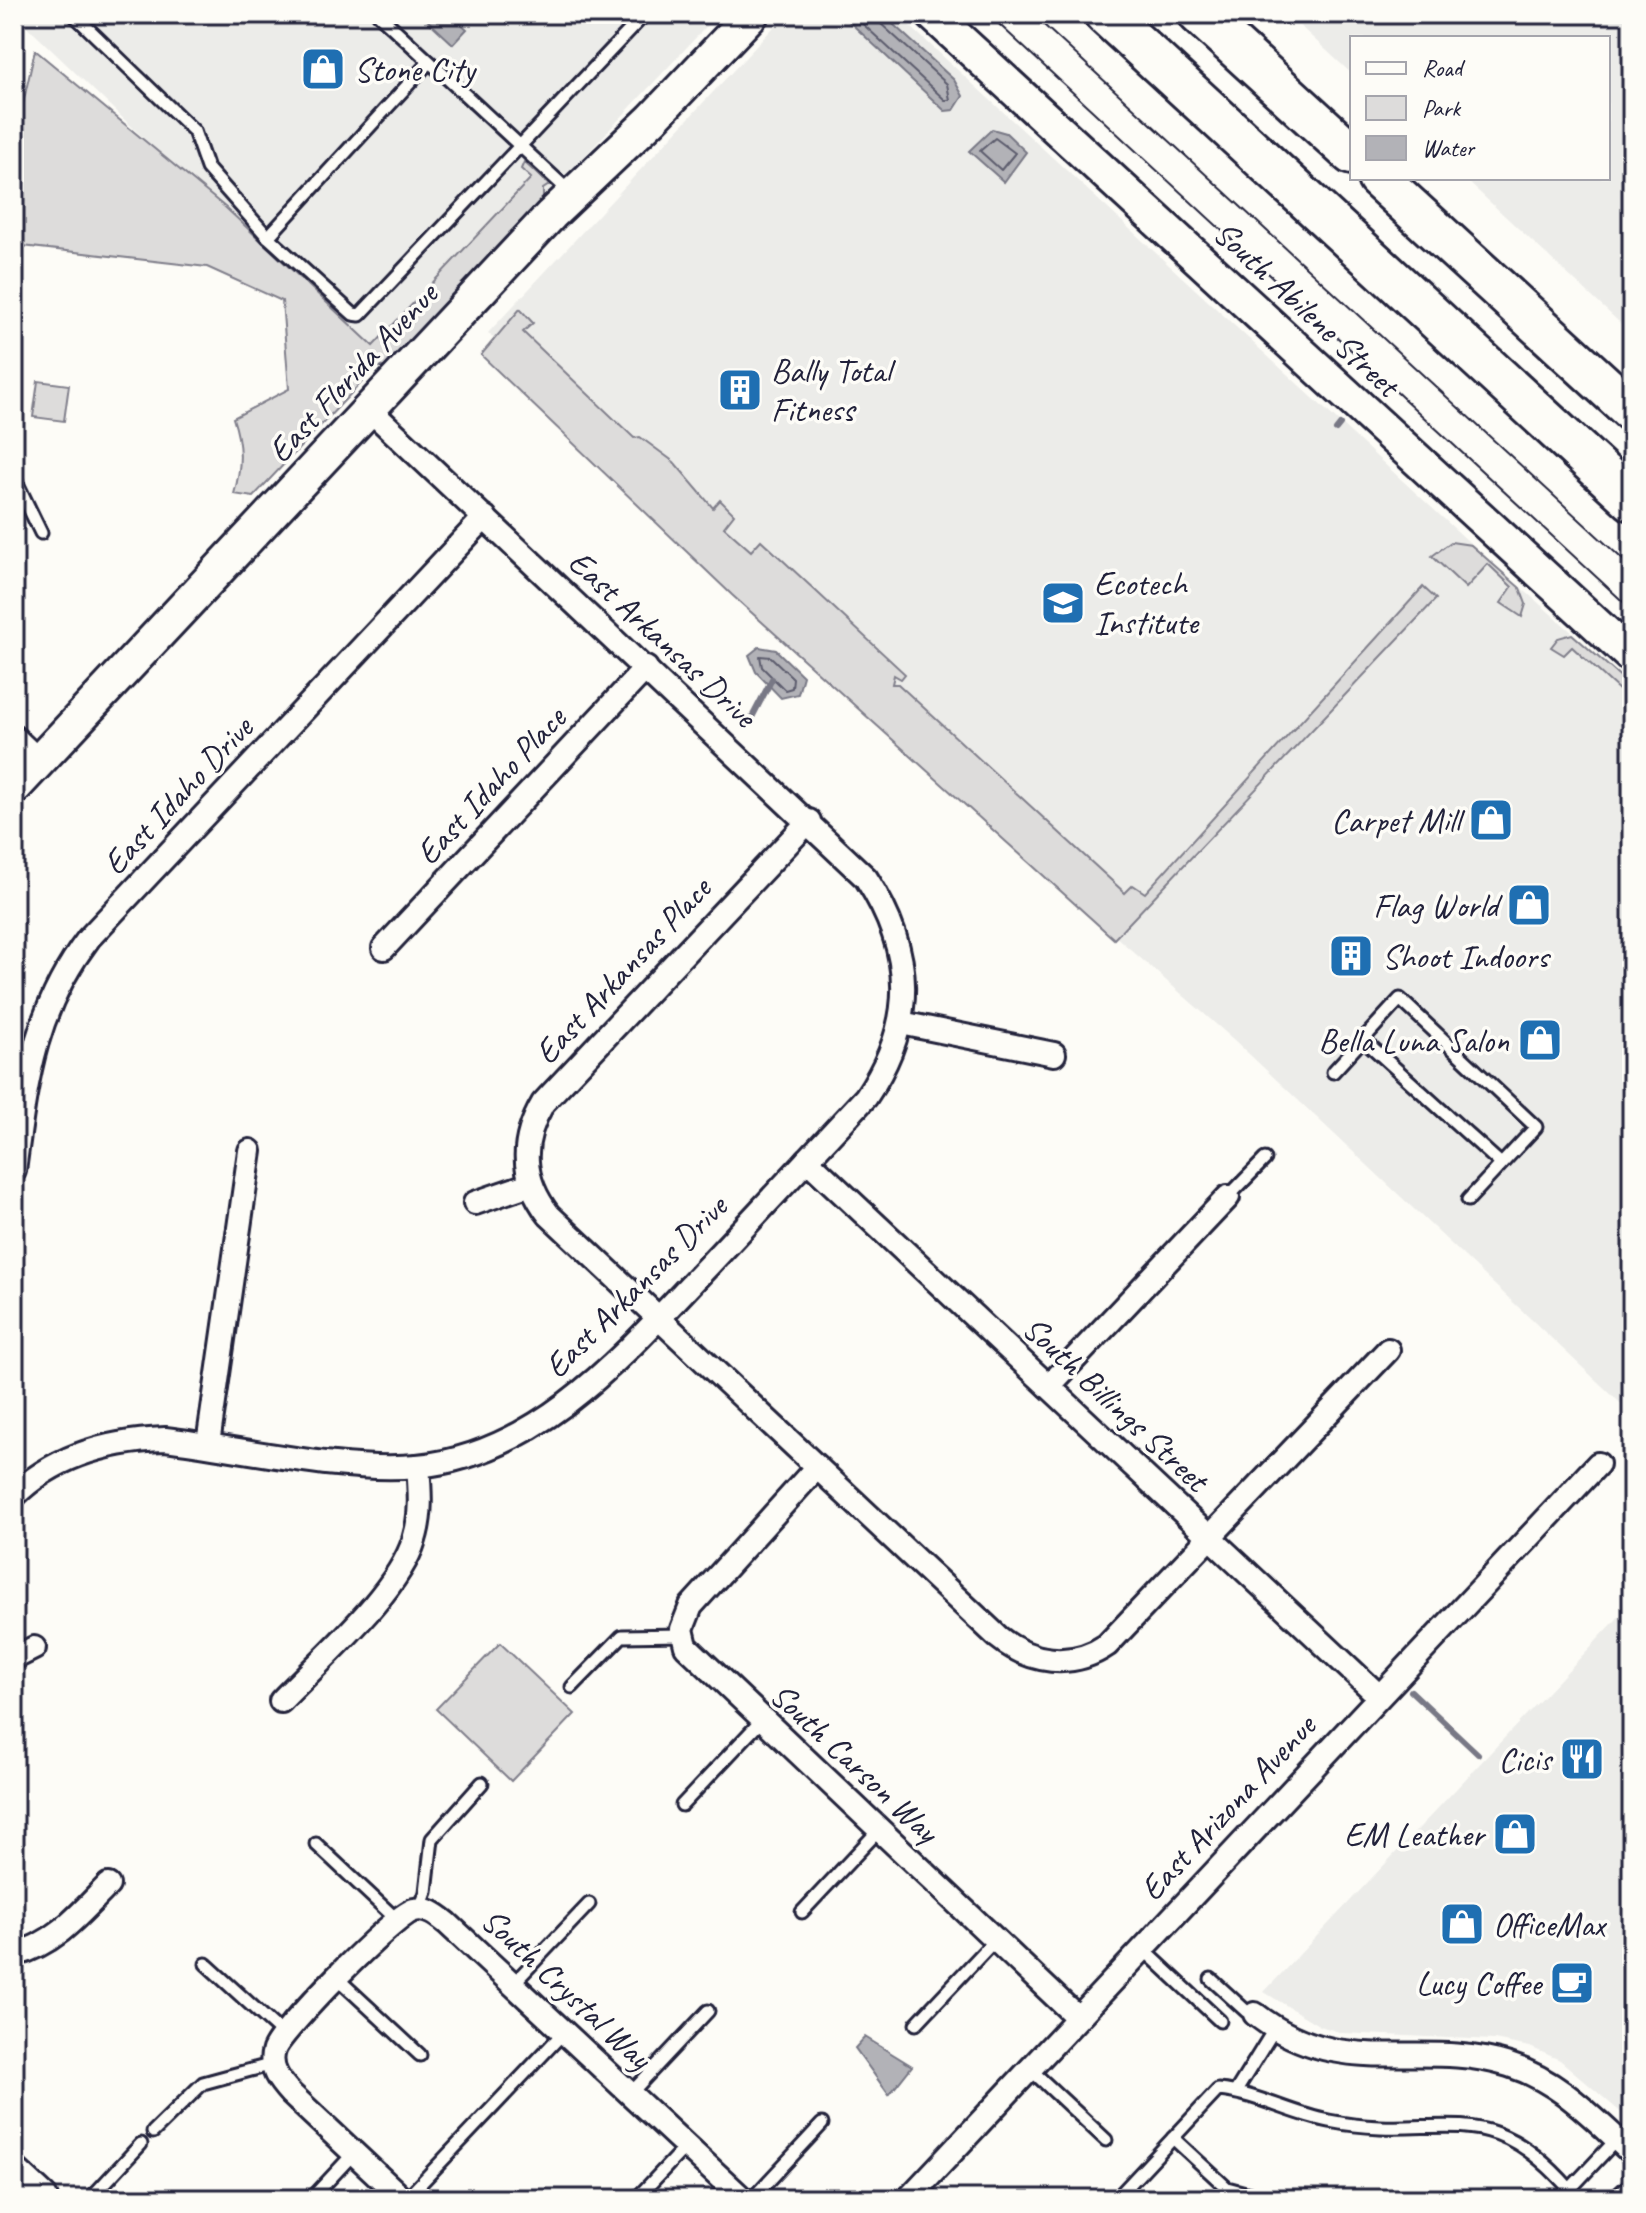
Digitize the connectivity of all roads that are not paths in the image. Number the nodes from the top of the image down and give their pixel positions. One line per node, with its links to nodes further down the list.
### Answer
1 (73, 14): 15 (lane)
2 (304, 14): 3 (lane)
3 (312, 14)
4 (645, 14): 11 (lane)
5 (752, 14): 14 (street, East Florida Avenue)
6 (932, 14): 22 (street, South Abilene Street)
7 (1105, 14): 19 (highway)
8 (1199, 14): 12 (highway)
9 (381, 15): 10 (lane)
10 (429, 62): 11 (lane); 15 (lane)
11 (519, 144): 14 (lane); 15 (lane)
12 (1350, 152)
13 (1380, 180): 16 (highway)
14 (572, 194): 17 (street, East Florida Avenue)
15 (268, 237)
16 (1622, 400)
17 (370, 410): 20 (street, East Arkansas Drive); 25 (street, East Florida Avenue)
18 (14, 477): 21 (lane)
19 (1632, 500)
20 (485, 517): 23 (street, East Arkansas Drive); 37 (street, East Idaho Drive)
21 (41, 533)
22 (1632, 657)
23 (646, 668): 27 (street, East Arkansas Drive); 28 (street, East Idaho Place)
24 (14, 737): 25 (street)
25 (39, 761): 26 (street, East Florida Avenue)
26 (14, 788)
27 (809, 821): 29 (street, East Arkansas Drive); 38 (street, East Arkansas Place)
28 (384, 948)
29 (901, 1023): 31 (street); 35 (street, East Arkansas Drive)
30 (1363, 1039): 32 (lane); 36 (lane); 36 (lane)
31 (1054, 1054)
32 (1333, 1072)
33 (250, 1151): 45 (street)
34 (1265, 1159): 39 (lane)
35 (807, 1160): 42 (street, East Arkansas Drive); 44 (street, South Billings Street)
36 (1501, 1164): 40 (lane)
37 (14, 1171)
38 (530, 1184): 41 (street); 42 (street, East Arkansas Place)
39 (1228, 1197): 44 (street)
40 (1468, 1200)
41 (475, 1203)
42 (658, 1318): 47 (street, East Arkansas Drive); 48 (street, East Arkansas Place)
43 (1388, 1350): 50 (street, East Arkansas Place)
44 (1049, 1386): 50 (street, South Billings Street)
45 (208, 1444): 47 (street, East Arkansas Drive); 49 (street, East Arkansas Drive)
46 (1598, 1464): 53 (street, East Arizona Avenue)
47 (418, 1466): 54 (street)
48 (817, 1467): 50 (street, East Arkansas Place); 51 (street)
49 (16, 1489)
50 (1211, 1539): 53 (street, South Billings Street)
51 (682, 1635): 52 (lane); 55 (street, South Carson Way)
52 (572, 1687)
53 (1379, 1696): 66 (street, East Arizona Avenue)
54 (281, 1701)
55 (762, 1720): 57 (lane); 58 (street, South Carson Way)
56 (482, 1783): 62 (lane)
57 (682, 1805)
58 (879, 1830): 63 (lane); 65 (street, South Carson Way)
59 (316, 1844): 64 (lane)
60 (108, 1885): 67 (street)
61 (589, 1904): 71 (lane)
62 (420, 1909): 64 (street); 71 (street, South Crystal Way)
63 (802, 1912)
64 (395, 1918): 69 (street)
65 (995, 1940): 74 (street, South Carson Way); 76 (lane)
66 (1142, 1948): 74 (street, East Arizona Avenue); 75 (lane)
67 (14, 1955)
68 (206, 1964): 79 (lane)
69 (337, 1978): 79 (street); 80 (lane)
70 (1211, 1979): 73 (lane)
71 (513, 1984): 78 (street, South Crystal Way)
72 (708, 2011): 84 (lane)
73 (1255, 2014): 77 (street)
74 (1077, 2017): 82 (street, East Arizona Avenue)
75 (1220, 2021)
76 (916, 2024)
77 (1275, 2028): 83 (lane); 91 (street)
78 (564, 2032): 84 (street, South Crystal Way); 100 (lane)
79 (284, 2035): 81 (street)
80 (420, 2055)
81 (273, 2064): 86 (lane); 92 (street)
82 (1030, 2069): 88 (lane); 96 (street, East Arizona Avenue)
83 (1236, 2091): 87 (lane); 95 (lane)
84 (630, 2094): 90 (street, South Crystal Way)
85 (822, 2124): 103 (lane)
86 (153, 2132)
87 (1173, 2138): 104 (lane); 105 (lane)
88 (1106, 2140)
89 (141, 2144): 98 (lane)
90 (686, 2146): 101 (lane); 102 (street, South Crystal Way)
91 (1625, 2146): 95 (lane)
92 (354, 2153): 99 (lane); 100 (street)
93 (14, 2174): 97 (street)
94 (1632, 2182): 107 (lane)
95 (1570, 2189): 106 (lane)
96 (920, 2195)
97 (41, 2199)
98 (90, 2199)
99 (311, 2199)
100 (404, 2199)
101 (636, 2199)
102 (743, 2199)
103 (752, 2199)
104 (1116, 2199)
105 (1268, 2199)
106 (1578, 2199)
107 (1613, 2199)

